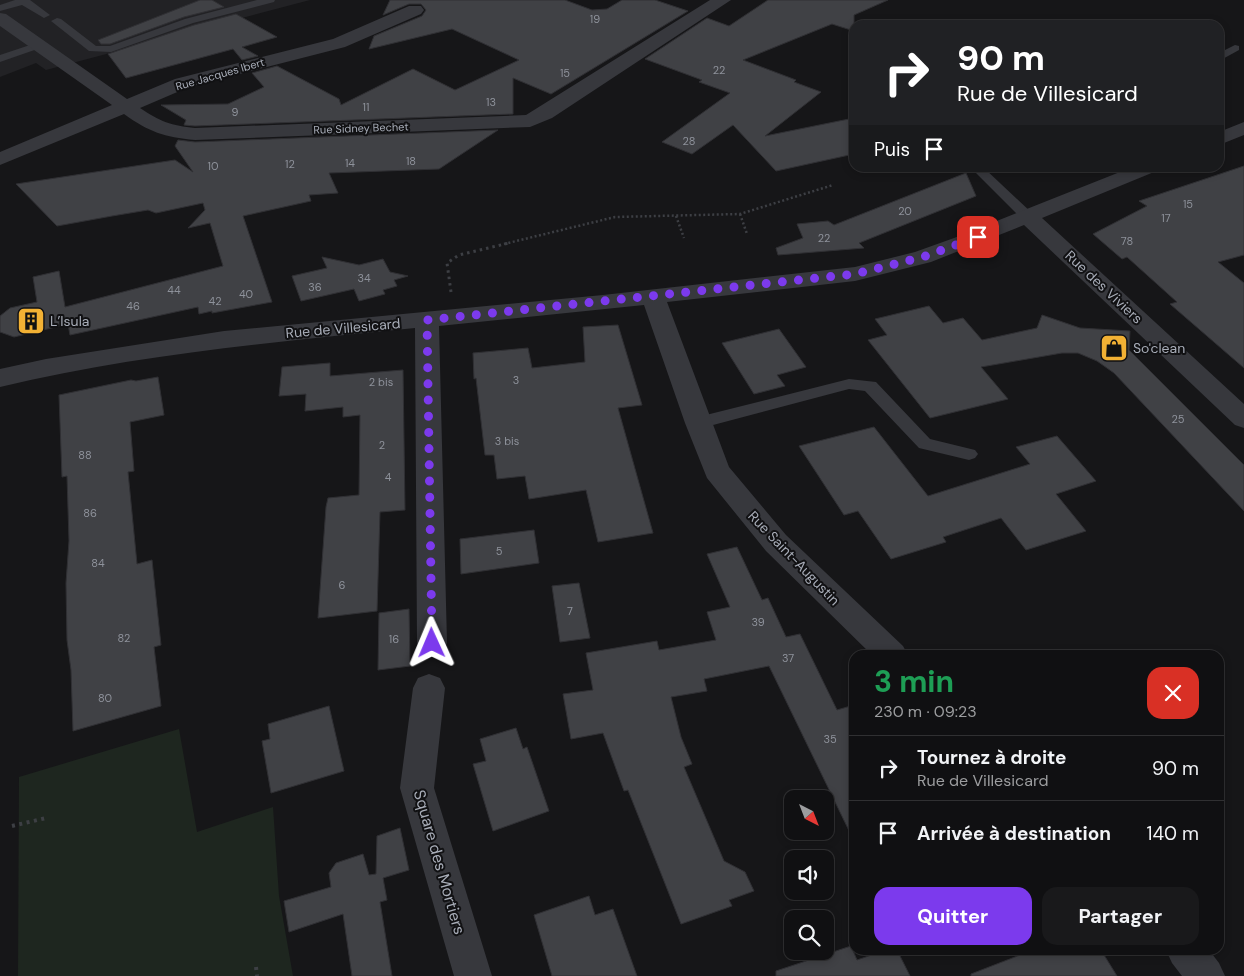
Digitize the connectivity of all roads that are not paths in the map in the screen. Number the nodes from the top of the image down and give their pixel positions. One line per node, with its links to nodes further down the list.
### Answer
1 (23, 0): 6 (lane); 8 (lane)
2 (270, 0): 10 (lane)
3 (277, 0): 4 (lane)
4 (282, 0)
5 (722, 0): 15 (street, Rue Sidney Bechet)
6 (0, 8)
7 (415, 10): 15 (street, Rue Jacques Ibert)
8 (44, 15)
9 (0, 18): 11 (street, Rue Sidney Bechet)
10 (57, 21)
11 (39, 45): 14 (lane); 15 (street, Rue Sidney Bechet)
12 (1235, 48): 13 (lane)
13 (1224, 55)
14 (1, 58)
15 (126, 107): 18 (street, Rue Jacques Ibert)
16 (1244, 128): 17 (street)
17 (1224, 137)
18 (0, 159)
19 (981, 172): 21 (lane)
20 (1138, 172): 21 (street, Rue de Villesicard)
21 (1028, 217): 22 (street, Rue de Villesicard); 25 (street, Rue des Viviers)
22 (654, 296): 23 (street, Rue de Villesicard); 26 (street, Rue Saint-Augustin)
23 (427, 320): 24 (street, Rue de Villesicard); 28 (street)
24 (0, 378)
25 (1244, 419)
26 (698, 423): 27 (lane); 29 (street, Rue Saint-Augustin)
27 (969, 454)
28 (432, 643)
29 (887, 650)
30 (429, 688): 32 (street, Square des Mortiers)
31 (1189, 955): 33 (street)
32 (473, 976)
33 (1206, 976)

